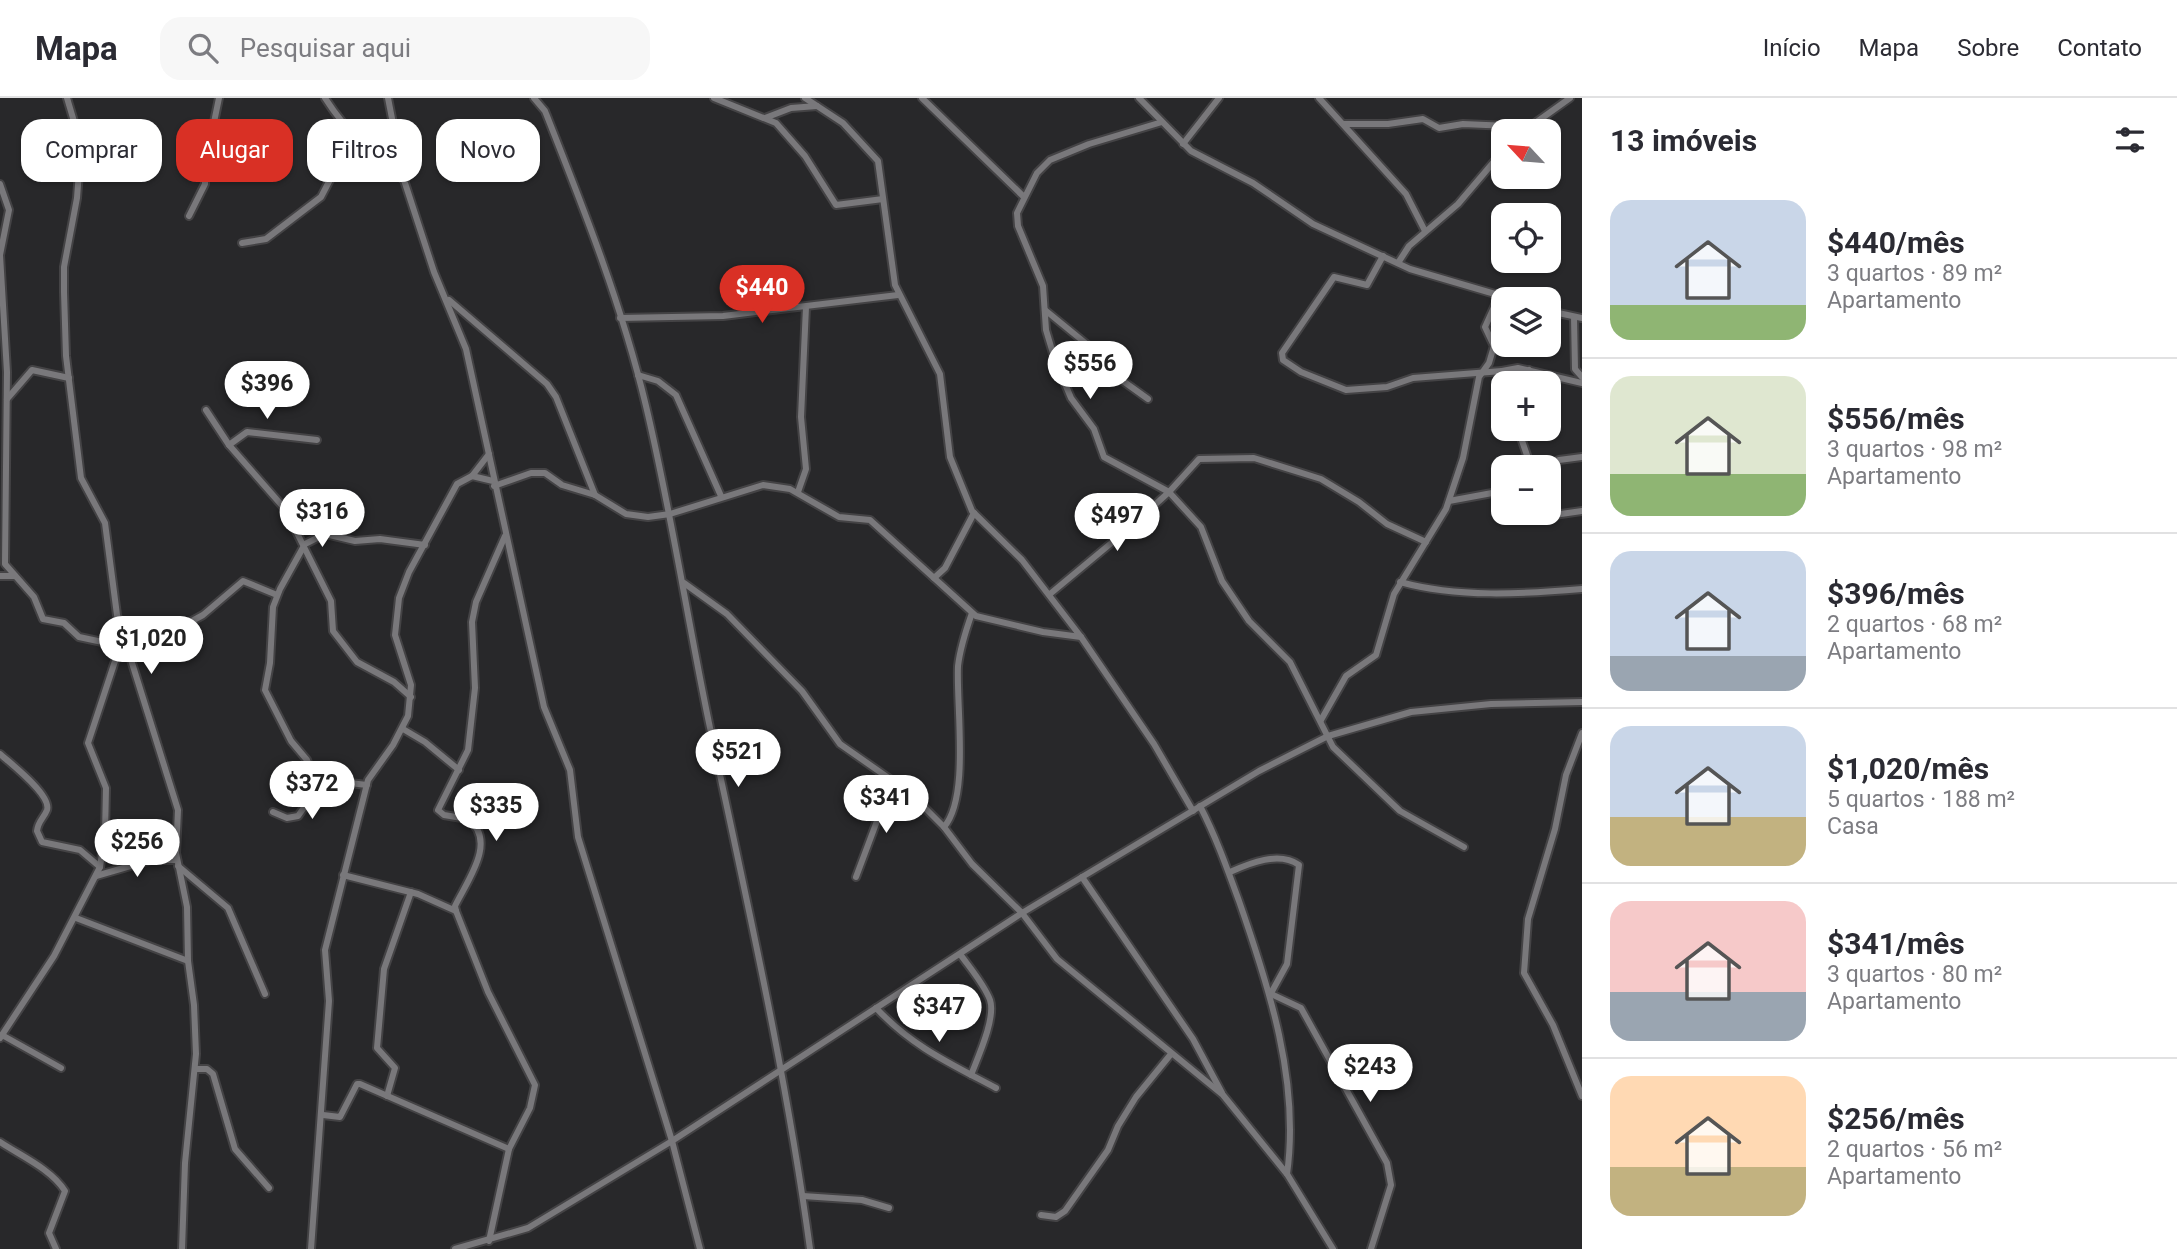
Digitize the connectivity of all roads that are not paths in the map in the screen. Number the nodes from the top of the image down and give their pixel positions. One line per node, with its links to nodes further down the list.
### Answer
1 (67, 98): 49 (street)
2 (219, 98): 28 (street)
3 (325, 98): 15 (street)
4 (388, 98): 16 (street)
5 (534, 98): 40 (street)
6 (714, 98): 14 (street)
7 (805, 98): 13 (street)
8 (922, 98): 26 (street)
9 (1139, 98): 18 (street)
10 (1219, 98): 21 (street)
11 (1320, 98): 19 (street)
12 (1570, 98): 17 (street)
13 (818, 106): 14 (street); 27 (street)
14 (765, 118): 27 (street)
15 (339, 119)
16 (392, 119)
17 (1541, 119)
18 (1162, 122): 21 (street); 26 (street)
19 (1345, 124): 20 (street); 29 (street)
20 (1491, 126)
21 (1183, 144): 31 (street)
22 (1491, 165): 29 (street)
23 (330, 182): 30 (street)
24 (405, 182): 35 (street)
25 (0, 184): 52 (street)
26 (1024, 197): 37 (street)
27 (883, 199): 34 (street)
28 (189, 216)
29 (1425, 231): 32 (street)
30 (242, 243)
31 (1383, 256): 32 (street); 45 (street)
32 (1398, 264): 33 (street)
33 (1491, 292)
34 (898, 295): 36 (street); 68 (street)
35 (447, 299): 56 (street); 64 (street)
36 (806, 307): 40 (street); 61 (street)
37 (1045, 310): 51 (street); 62 (street)
38 (1491, 314): 41 (street)
39 (1578, 317): 48 (street)
40 (620, 318): 47 (street)
41 (1491, 340)
42 (1491, 356): 45 (street)
43 (1529, 370): 44 (street); 50 (street)
44 (1502, 371)
45 (1481, 372): 46 (street); 66 (street)
46 (1491, 372)
47 (638, 375): 65 (street); 69 (street)
48 (1582, 377)
49 (69, 378): 52 (street); 85 (street)
50 (1582, 383)
51 (1148, 399)
52 (6, 400): 76 (street)
53 (206, 410): 55 (street)
54 (317, 440): 55 (street)
55 (229, 445): 73 (street)
56 (489, 454): 59 (street); 60 (street)
57 (1582, 457): 58 (street)
58 (1561, 460)
59 (472, 476): 60 (street); 74 (street)
60 (494, 484): 64 (street); 71 (street)
61 (798, 492): 65 (street); 77 (street)
62 (1169, 492): 72 (street); 81 (street); 88 (street)
63 (1491, 493): 66 (street)
64 (595, 495): 69 (street)
65 (721, 496): 69 (street)
66 (1449, 501): 72 (street)
67 (1582, 511): 70 (street)
68 (974, 513): 77 (street); 81 (street)
69 (670, 514): 79 (street)
70 (1561, 514)
71 (505, 536): 93 (street); 129 (street)
72 (1426, 542): 78 (street)
73 (305, 544): 74 (street); 82 (street); 86 (street)
74 (425, 545): 86 (street)
75 (0, 576): 76 (street)
76 (15, 576): 85 (street)
77 (934, 578): 83 (street)
78 (1400, 582): 80 (street); 88 (street)
79 (684, 583): 96 (street); 122 (street)
80 (1582, 589)
81 (1049, 594): 84 (street)
82 (277, 595): 85 (street); 94 (street)
83 (972, 613): 84 (street); 100 (street)
84 (1081, 636): 98 (street)
85 (123, 644): 102 (street); 103 (street)
86 (411, 697): 89 (street)
87 (1582, 702): 91 (street)
88 (1321, 720): 91 (street)
89 (402, 729): 93 (street); 95 (street)
90 (1582, 733): 127 (street)
91 (1328, 736): 97 (street); 101 (street)
92 (0, 754): 103 (street)
93 (459, 770): 110 (street)
94 (314, 779): 95 (street); 99 (street)
95 (367, 785): 105 (street)
96 (901, 785): 100 (street); 107 (street)
97 (1200, 806): 98 (street); 104 (street)
98 (1193, 811): 108 (street)
99 (273, 813)
100 (944, 827): 111 (street)
101 (1464, 848)
102 (177, 863): 106 (street); 114 (street); 115 (street)
103 (100, 867): 106 (street)
104 (1230, 873): 116 (street); 116 (street)
105 (343, 875): 109 (street); 128 (street)
106 (96, 876): 112 (street)
107 (856, 877)
108 (1082, 877): 111 (street); 125 (street)
109 (411, 892): 110 (street); 126 (street)
110 (456, 911): 131 (street)
111 (1022, 913): 113 (street); 119 (street)
112 (76, 918): 114 (street); 118 (street)
113 (960, 954): 117 (street); 123 (street)
114 (188, 961): 121 (street)
115 (265, 994)
116 (1270, 995): 132 (street); 145 (street)
117 (876, 1008): 122 (street); 123 (street)
118 (1, 1036): 120 (street)
119 (1171, 1054): 125 (street); 136 (street)
120 (61, 1068)
121 (196, 1069): 133 (street); 139 (street)
122 (782, 1069): 129 (street); 134 (street)
123 (971, 1074): 124 (street)
124 (996, 1088)
125 (1223, 1095): 132 (street)
126 (387, 1096): 128 (street); 131 (street)
127 (1582, 1096)
128 (323, 1115): 140 (street)
129 (672, 1140): 137 (street); 142 (street)
130 (0, 1142): 138 (street)
131 (509, 1149): 137 (street)
132 (1287, 1174): 144 (street)
133 (269, 1188)
134 (803, 1196): 135 (street); 143 (street)
135 (889, 1208)
136 (1041, 1215)
137 (489, 1241): 141 (street)
138 (55, 1249)
139 (182, 1249)
140 (311, 1249)
141 (455, 1249)
142 (700, 1249)
143 (810, 1249)
144 (1333, 1249)
145 (1371, 1249)

